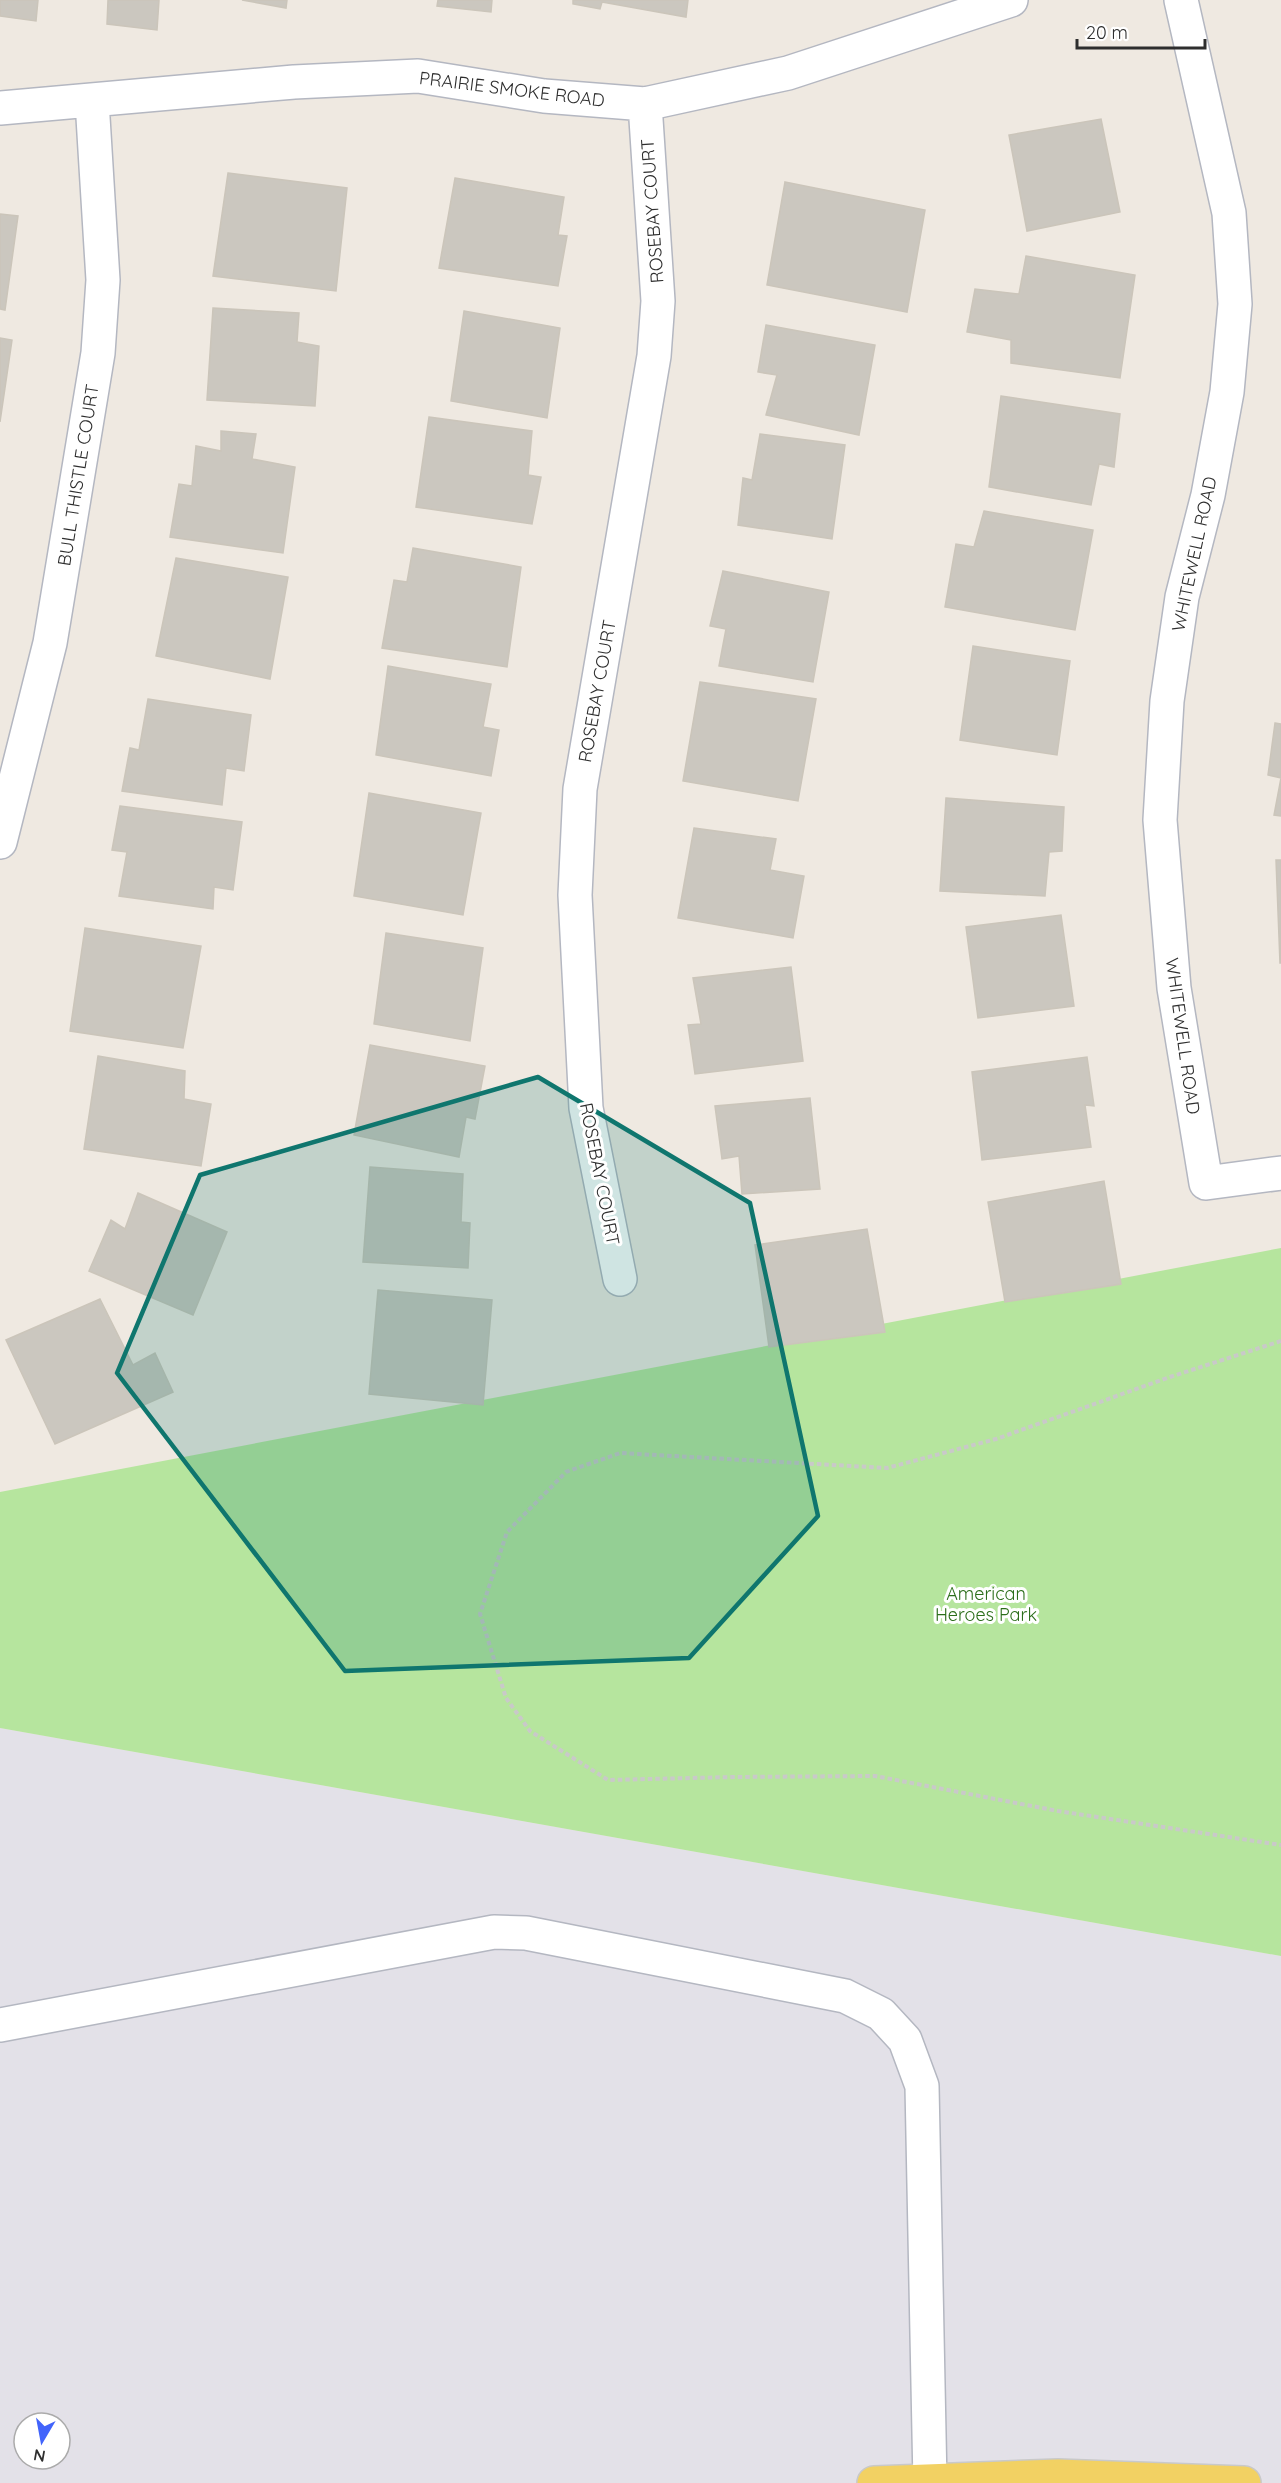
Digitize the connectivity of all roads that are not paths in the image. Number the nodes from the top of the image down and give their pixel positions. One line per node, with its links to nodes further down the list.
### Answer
1 (1011, 0): 4 (street, PRAIRIE SMOKE ROAD)
2 (1181, 0): 7 (street, WHITEWELL ROAD)
3 (92, 102): 4 (street, PRAIRIE SMOKE ROAD); 5 (street, PRAIRIE SMOKE ROAD); 6 (street, BULL THISTLE COURT)
4 (645, 104): 8 (street, ROSEBAY COURT)
5 (0, 108)
6 (0, 842)
7 (1281, 1173)
8 (620, 1279)
9 (0, 2025): 10 (street)
10 (930, 2482): 11 (main road); 12 (main road)
11 (874, 2483)
12 (1244, 2483)

